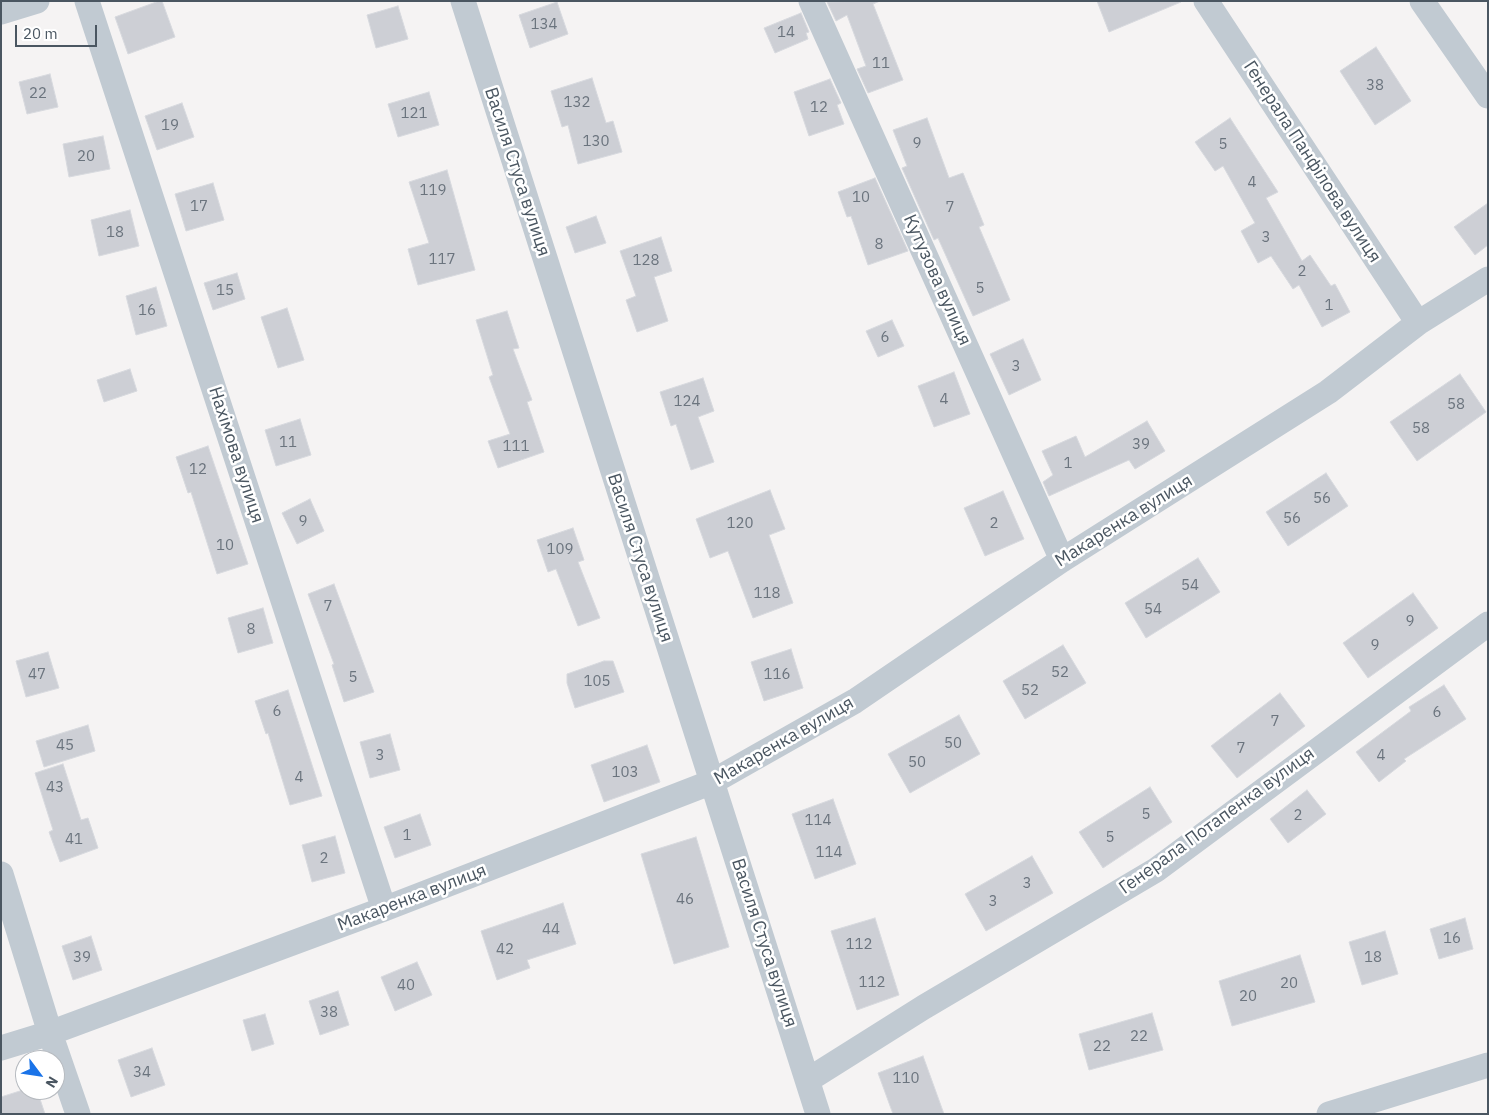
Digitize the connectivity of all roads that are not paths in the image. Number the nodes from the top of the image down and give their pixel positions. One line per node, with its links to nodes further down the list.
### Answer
1 (38, 1): 7 (street)
2 (88, 1): 15 (street, Нахімова вулиця)
3 (463, 1): 13 (street, Василя Стуса вулиця)
4 (811, 1): 11 (street, Кутузова вулиця)
5 (1206, 1): 10 (street, Генерала Панфілова вулиця)
6 (1422, 1): 8 (street)
7 (1, 12)
8 (1488, 96)
9 (1488, 279): 10 (street, Макаренка вулиця)
10 (1418, 323): 11 (street, Макаренка вулиця)
11 (1062, 560): 13 (street, Макаренка вулиця)
12 (1488, 624): 19 (street, Генерала Потапенка вулиця)
13 (712, 782): 15 (street, Макаренка вулиця); 19 (street, Василя Стуса вулиця)
14 (1, 874): 16 (street)
15 (384, 909): 16 (street, Макаренка вулиця)
16 (50, 1033): 17 (street, Макаренка вулиця); 20 (street)
17 (1, 1048)
18 (1488, 1065): 22 (street)
19 (808, 1080): 21 (street, Василя Стуса вулиця)
20 (78, 1114)
21 (818, 1114)
22 (1329, 1114)

